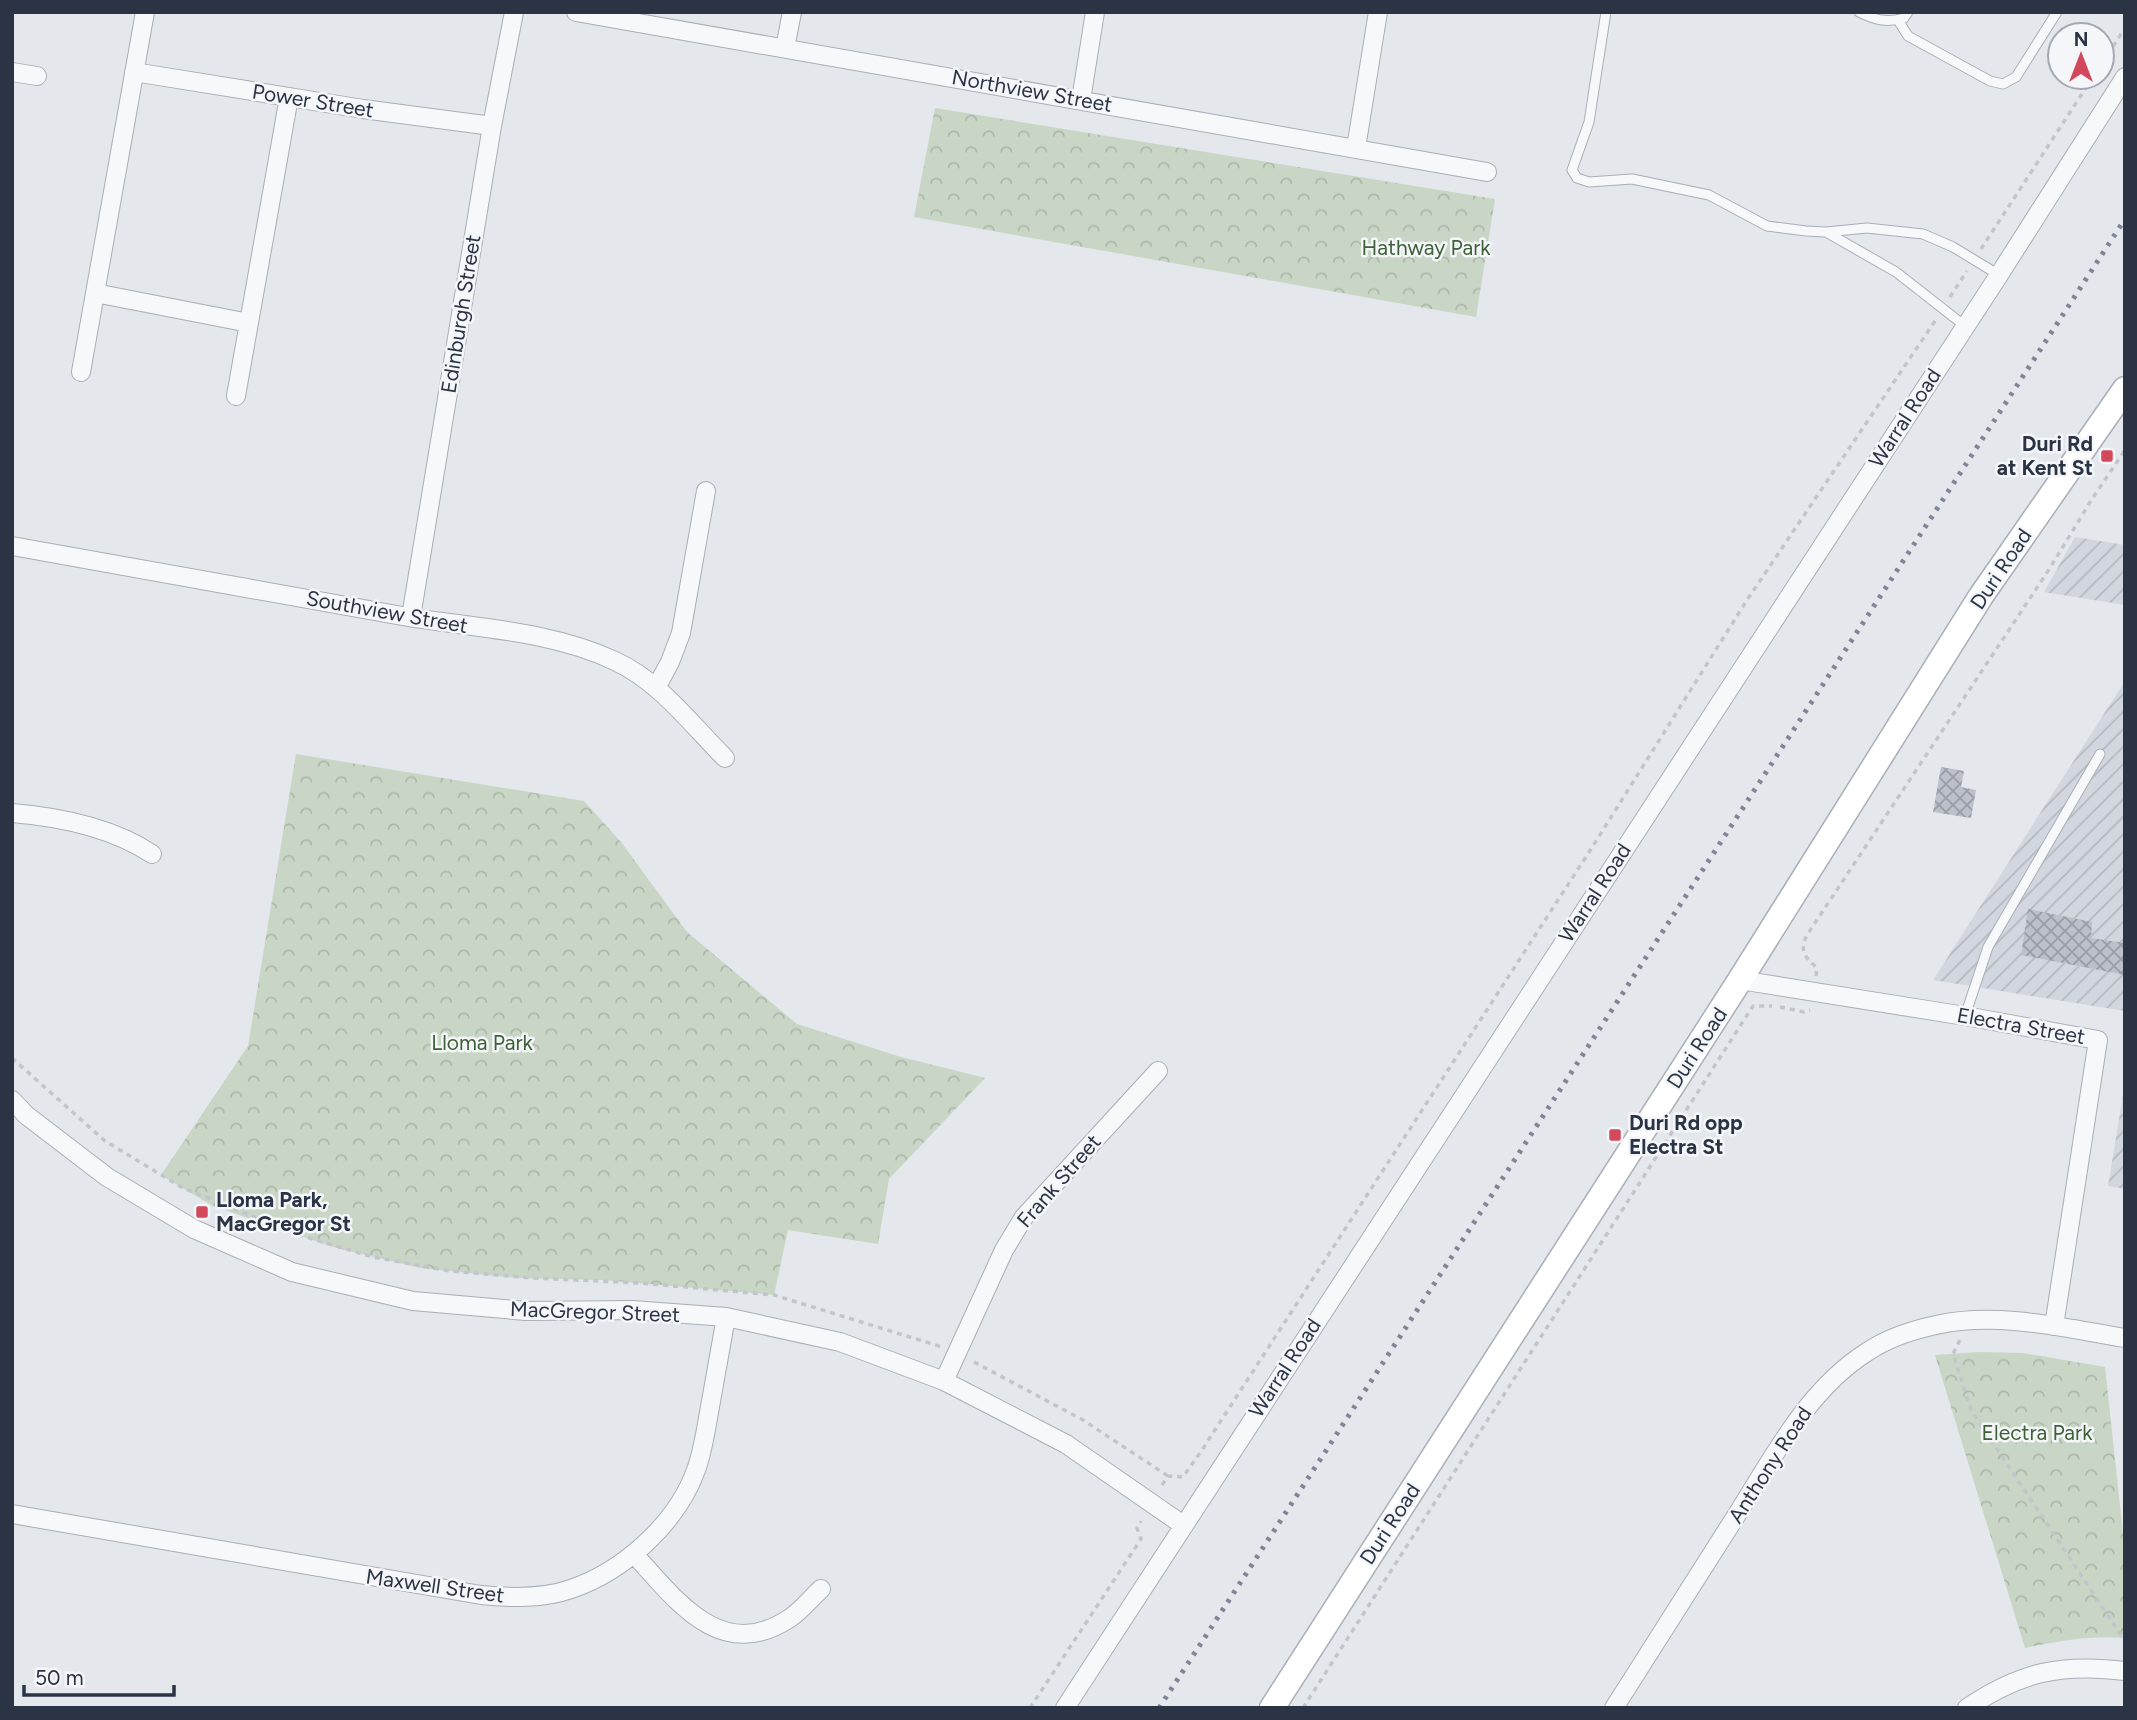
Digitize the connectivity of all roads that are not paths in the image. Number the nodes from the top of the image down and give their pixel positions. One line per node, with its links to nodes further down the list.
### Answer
1 (145, 12): 14 (street)
2 (514, 12): 19 (street, Edinburgh Street)
3 (576, 12): 12 (street, Northview Street)
4 (792, 12): 12 (street)
5 (1095, 12): 18 (street)
6 (1378, 12): 20 (street)
7 (1606, 12): 22 (lane)
8 (1859, 12): 11 (lane)
9 (1909, 12): 11 (lane)
10 (2057, 12): 11 (lane)
11 (1898, 20)
12 (785, 48): 18 (street, Northview Street)
13 (12, 72): 15 (street)
14 (134, 72): 17 (street, Power Street); 24 (street)
15 (37, 76)
16 (2125, 77): 23 (street, Warral Road)
17 (289, 97): 19 (street, Power Street); 25 (street)
18 (1081, 100): 20 (street, Northview Street)
19 (492, 127): 32 (street, Edinburgh Street)
20 (1356, 148): 21 (street, Northview Street)
21 (1487, 172)
22 (1826, 232): 23 (lane); 26 (lane)
23 (1999, 275): 26 (street, Warral Road)
24 (95, 293): 25 (street); 27 (street)
25 (248, 323): 29 (street)
26 (1965, 326): 48 (street, Warral Road)
27 (82, 372)
28 (2125, 389): 38 (main road, Duri Road)
29 (236, 396)
30 (706, 491): 33 (street)
31 (12, 546): 32 (street, Southview Street)
32 (411, 617): 33 (street, Southview Street)
33 (656, 688): 35 (street, Southview Street)
34 (2100, 754): 39 (lane)
35 (725, 758)
36 (12, 813): 37 (street)
37 (152, 854)
38 (1740, 980): 39 (street, Electra Street); 53 (main road, Duri Road)
39 (1965, 1016): 44 (street, Electra Street)
40 (1158, 1071): 46 (street, Frank Street)
41 (12, 1100): 42 (street, MacGregor Street)
42 (19, 1121): 43 (street, MacGregor Street)
43 (726, 1317): 46 (street, MacGregor Street); 49 (street, Maxwell Street)
44 (2054, 1326): 45 (street, Anthony Road); 54 (street, Anthony Road)
45 (2125, 1338)
46 (944, 1381): 48 (street, MacGregor Street)
47 (12, 1514): 49 (street, Maxwell Street)
48 (1183, 1525): 52 (street, Warral Road)
49 (634, 1554): 50 (street)
50 (821, 1589)
51 (2125, 1671): 55 (street)
52 (1065, 1708)
53 (1272, 1708)
54 (1614, 1708)
55 (1967, 1708)

